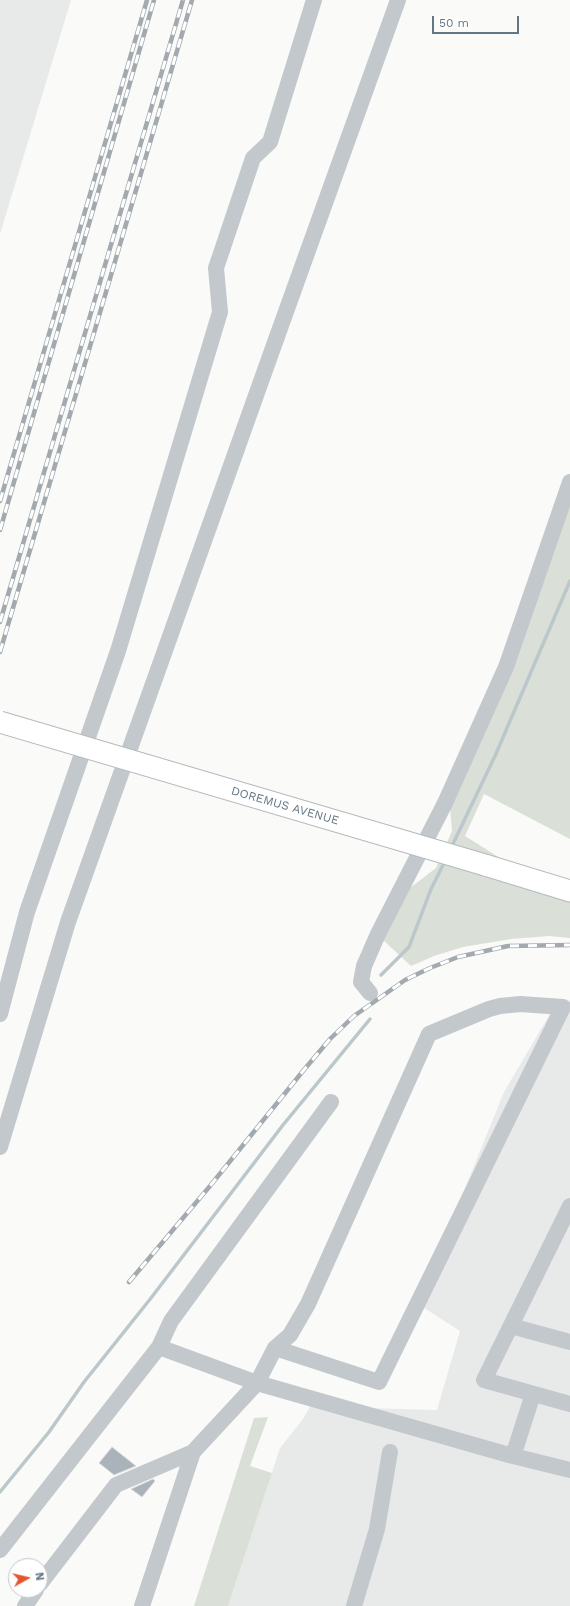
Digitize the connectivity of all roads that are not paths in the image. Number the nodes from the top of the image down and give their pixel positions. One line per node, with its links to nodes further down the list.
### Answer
1 (314, 0): 7 (lane)
2 (398, 0): 9 (lane)
3 (570, 482): 6 (lane)
4 (0, 722): 5 (main road, DOREMUS AVENUE, bridge)
5 (570, 891)
6 (370, 993)
7 (0, 1014)
8 (331, 1102): 13 (lane)
9 (0, 1147)
10 (570, 1206): 11 (lane)
11 (511, 1326): 12 (lane); 16 (lane)
12 (570, 1342)
13 (159, 1347): 15 (lane); 22 (lane)
14 (275, 1348): 14 (lane); 15 (lane)
15 (257, 1384): 18 (lane); 20 (lane)
16 (534, 1394): 17 (lane); 20 (lane)
17 (570, 1404)
18 (193, 1452): 23 (lane); 24 (lane)
19 (390, 1452): 25 (lane)
20 (513, 1456): 21 (lane)
21 (570, 1470)
22 (0, 1550)
23 (48, 1574)
24 (142, 1606)
25 (354, 1606)

